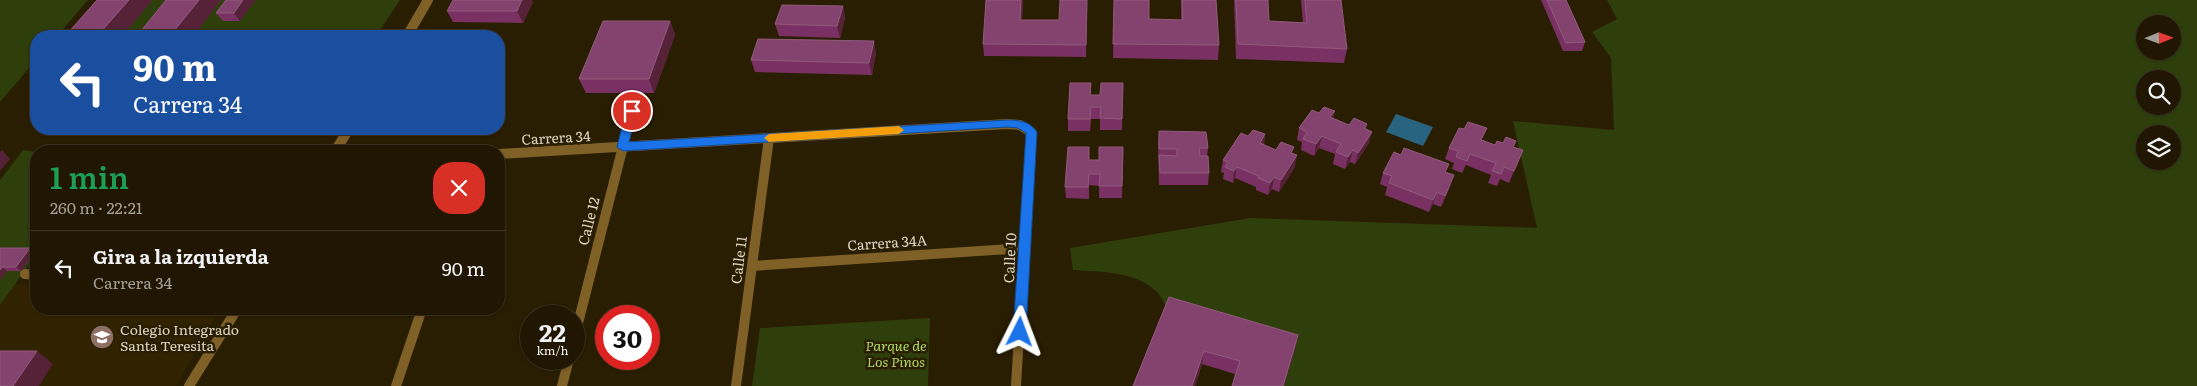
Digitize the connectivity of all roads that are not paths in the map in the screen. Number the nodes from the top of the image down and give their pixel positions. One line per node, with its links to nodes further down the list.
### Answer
1 (428, 0): 2 (street)
2 (410, 30)
3 (632, 111): 6 (street, Calle 12)
4 (1031, 132): 5 (street, Carrera 34); 8 (street, Calle 10)
5 (769, 138): 6 (street, Carrera 34); 9 (street, Calle 11)
6 (623, 147): 7 (street, Carrera 34); 10 (street, Calle 12)
7 (505, 154)
8 (1024, 248): 9 (street, Carrera 34A); 18 (street, Calle 10)
9 (752, 266): 17 (street, Calle 11)
10 (583, 305)
11 (234, 315): 14 (street)
12 (420, 315): 15 (street)
13 (566, 370): 16 (street)
14 (189, 386)
15 (396, 386)
16 (562, 386)
17 (736, 386)
18 (1016, 386)

